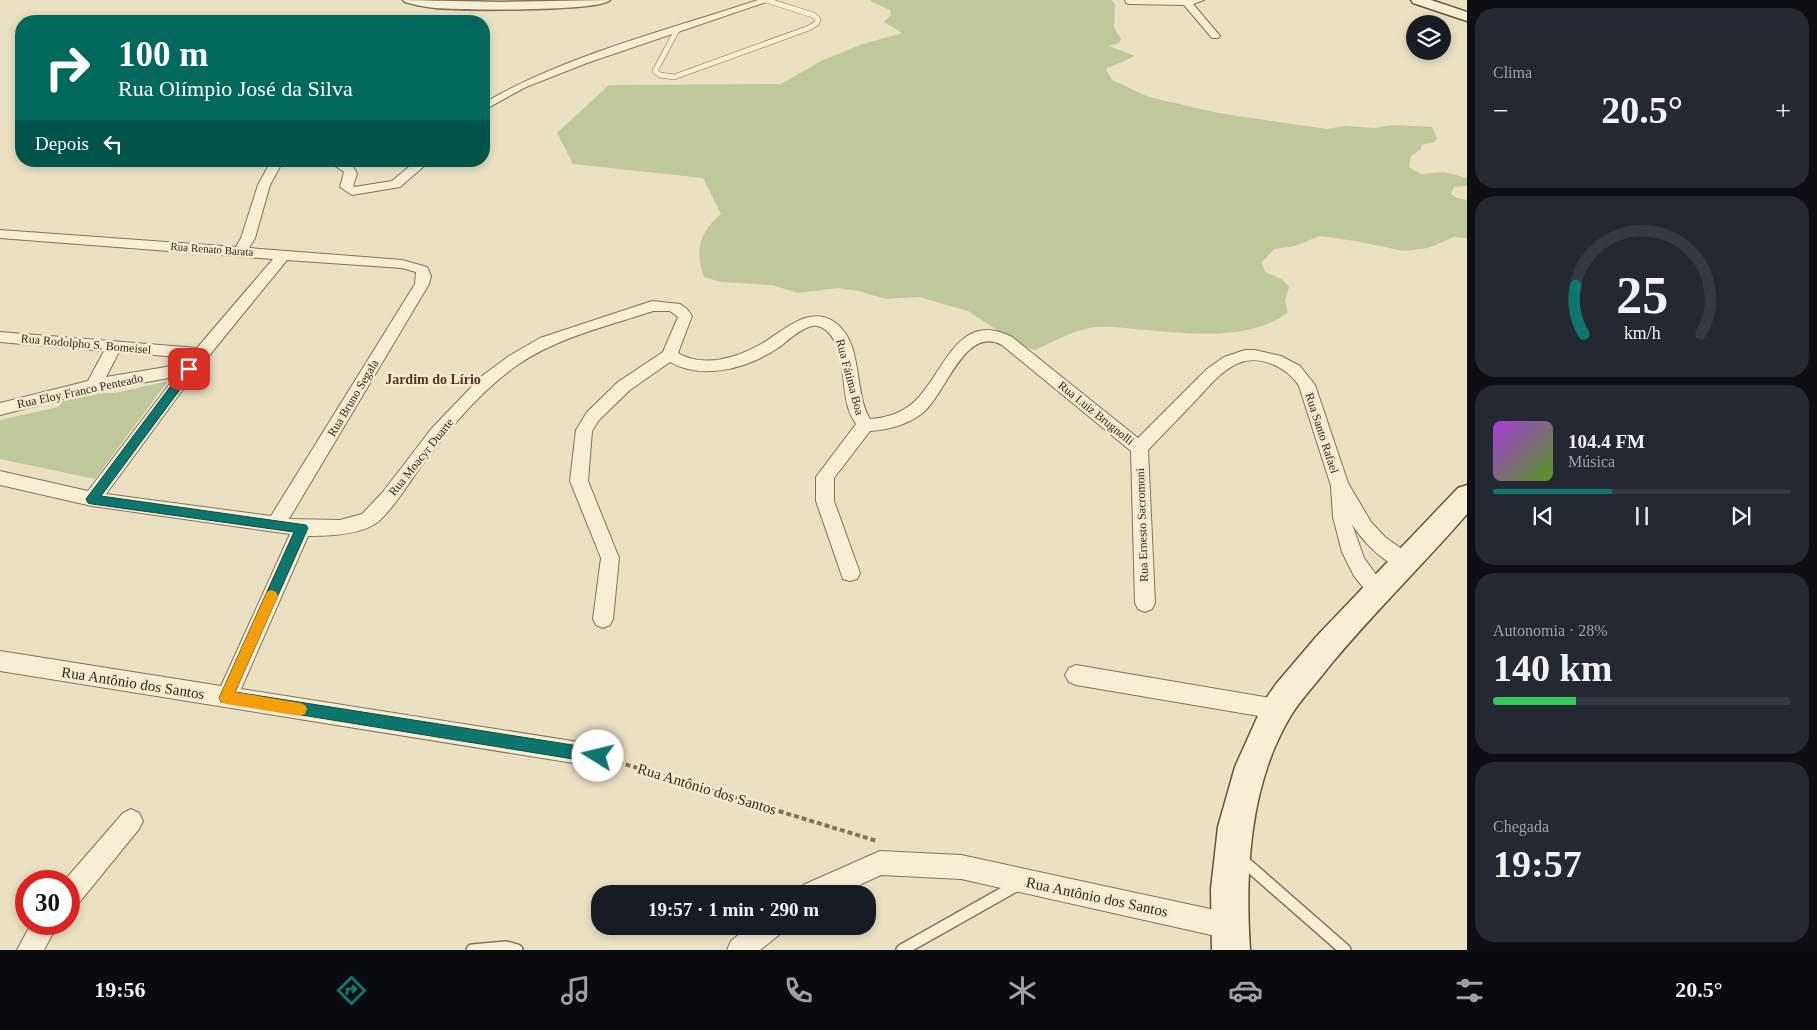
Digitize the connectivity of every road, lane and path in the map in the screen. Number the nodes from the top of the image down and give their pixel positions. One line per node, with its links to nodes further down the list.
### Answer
1 (409, 0): 2 (street)
2 (604, 0)
3 (766, 0): 9 (street); 9 (lane)
4 (1199, 0): 7 (street)
5 (1418, 0): 8 (main road)
6 (1129, 1): 7 (street)
7 (1187, 2): 10 (street)
8 (1467, 17)
9 (677, 30): 11 (street)
10 (1215, 36)
11 (490, 104)
12 (274, 167): 16 (street)
13 (345, 167): 14 (street)
14 (417, 167)
15 (0, 234): 16 (street, Rua Renato Barata)
16 (240, 252): 17 (street, Rua Renato Barata)
17 (283, 255): 18 (street, Rua Renato Barata); 21 (street)
18 (422, 270): 33 (street, Rua Bruno Segala)
19 (0, 337): 20 (street, Rua Rodolpho S. Bomeisel)
20 (114, 347): 21 (street, Rua Rodolpho S. Bomeisel); 25 (street)
21 (201, 354): 24 (street)
22 (669, 355): 27 (street, Rua Fátima Boa); 34 (street, Rua Moacyr Duarte); 39 (street)
23 (1280, 362): 28 (street, Rua Luiz Brugnolli); 30 (street, Rua Santo Rafael)
24 (189, 369): 25 (street, Rua Eloy Franco Penteado); 32 (street)
25 (94, 385): 26 (street, Rua Eloy Franco Penteado)
26 (0, 408)
27 (865, 425): 28 (street, Rua Luiz Brugnolli); 36 (street, Rua Fátima Boa)
28 (1138, 448): 38 (street, Rua Ernesto Sacromoni)
29 (0, 478): 32 (street, Rua Moacyr Duarte)
30 (1340, 486): 35 (street, Rua Santo Rafael); 37 (street, Rua Santo Rafael)
31 (1467, 496): 35 (main road)
32 (92, 499): 33 (street, Rua Moacyr Duarte)
33 (277, 524): 34 (street, Rua Moacyr Duarte)
34 (302, 528): 42 (street)
35 (1406, 563): 37 (main road)
36 (850, 573)
37 (1378, 591): 43 (main road)
38 (1145, 603)
39 (603, 619)
40 (0, 661): 42 (street, Rua Antônio dos Santos)
41 (1076, 675): 43 (street)
42 (226, 698): 44 (street, Rua Antônio dos Santos)
43 (1276, 709): 47 (main road)
44 (598, 756): 46 (path, Rua Antônio dos Santos)
45 (131, 822): 49 (street)
46 (884, 844)
47 (1234, 853): 53 (main road); 59 (lane)
48 (1024, 881): 50 (street, Rua Antônio dos Santos); 53 (street, Rua Antônio dos Santos); 58 (lane)
49 (80, 882)
50 (832, 885)
51 (39, 935): 54 (street)
52 (759, 935): 57 (street)
53 (1230, 938)
54 (30, 950)
55 (472, 950): 56 (lane)
56 (517, 950)
57 (740, 950)
58 (902, 950)
59 (1345, 950)

